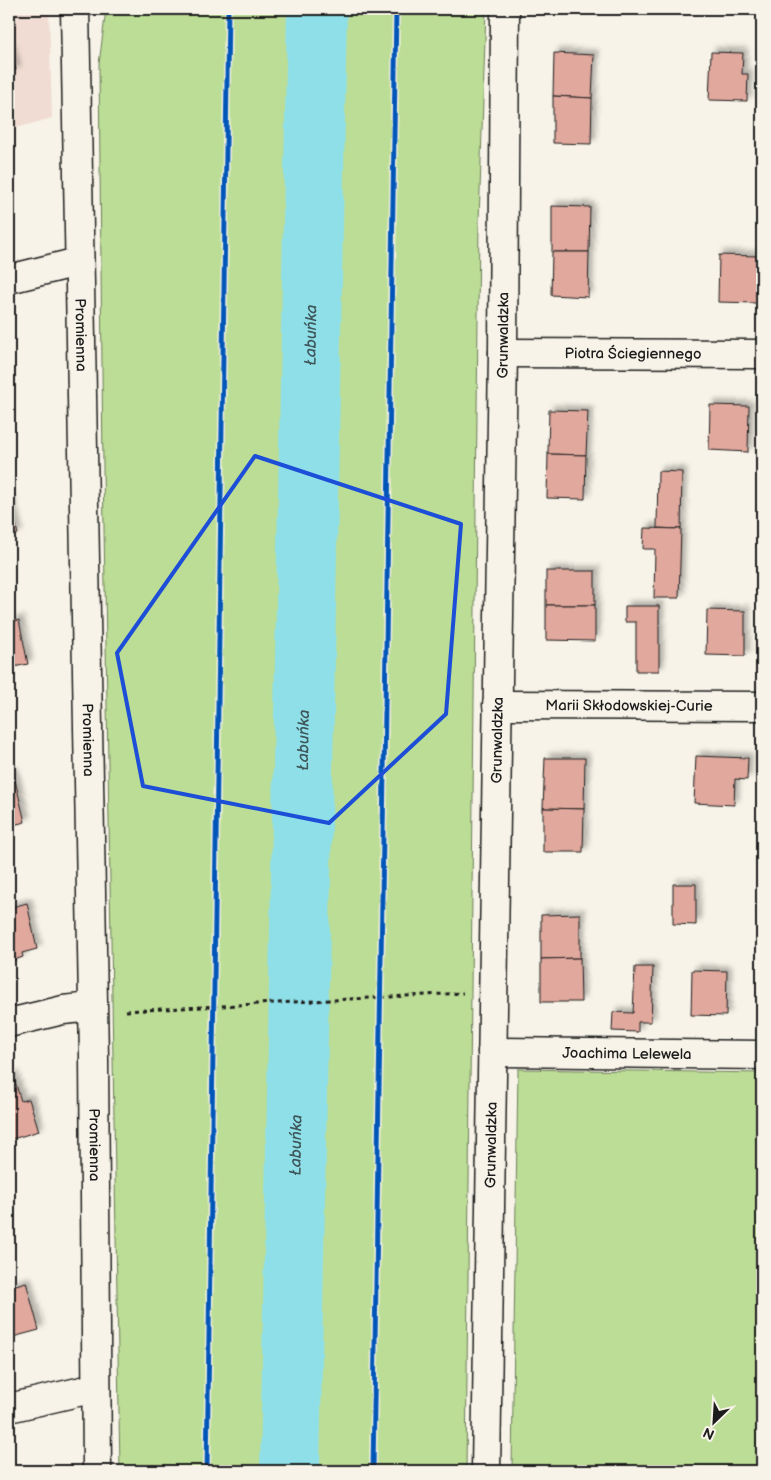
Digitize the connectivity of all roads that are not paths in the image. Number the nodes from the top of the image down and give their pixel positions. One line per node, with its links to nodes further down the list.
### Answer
1 (75, 9): 3 (street, Promienna)
2 (505, 9): 5 (street, Grunwaldzka)
3 (78, 262): 4 (street); 9 (street, Promienna)
4 (9, 279)
5 (503, 353): 6 (street, Piotra Ściegiennego); 7 (street, Grunwaldzka)
6 (762, 354)
7 (497, 705): 8 (street, Marii Skłodowskiej-Curie); 11 (street, Grunwaldzka)
8 (762, 706)
9 (92, 1007): 10 (street); 13 (street, Promienna)
10 (9, 1023)
11 (492, 1052): 12 (street, Joachima Lelewela); 16 (street, Grunwaldzka)
12 (762, 1055)
13 (95, 1388): 14 (street); 15 (street, Promienna)
14 (9, 1408)
15 (97, 1471)
16 (486, 1471)

